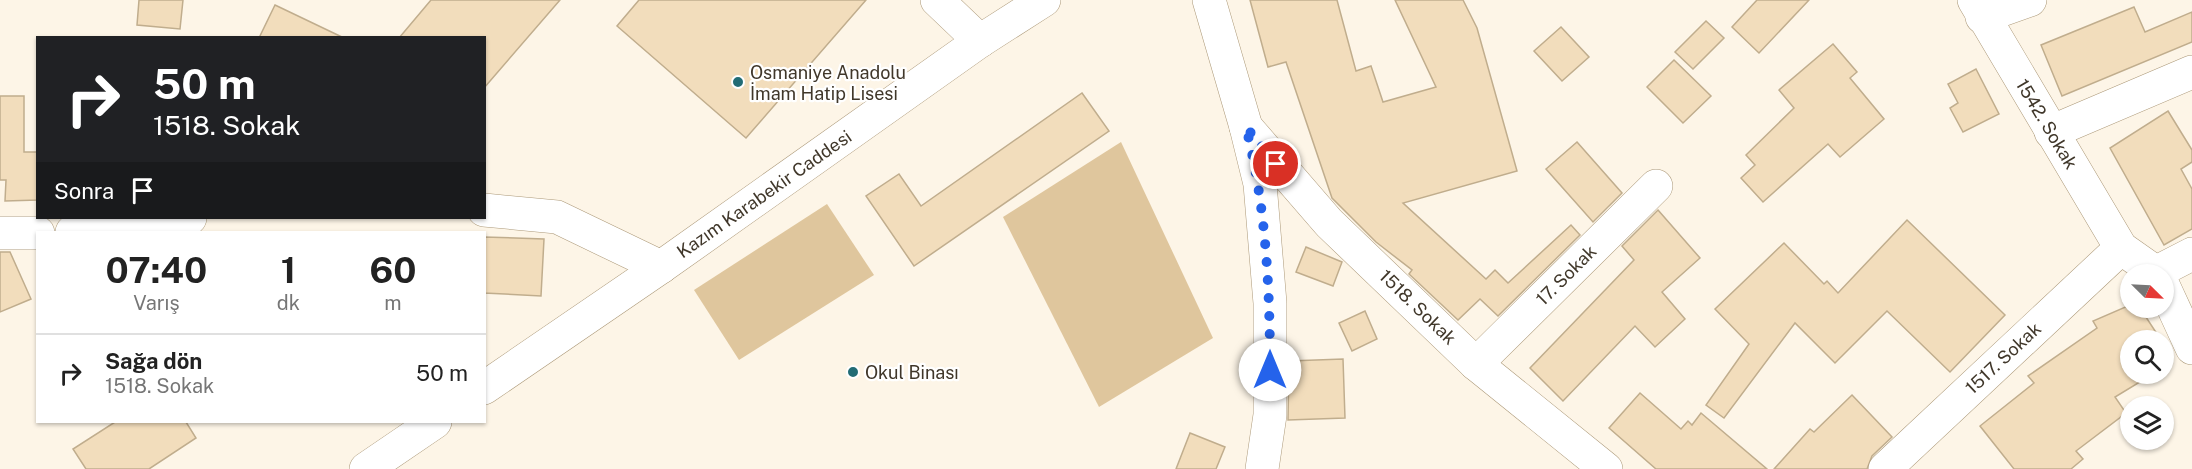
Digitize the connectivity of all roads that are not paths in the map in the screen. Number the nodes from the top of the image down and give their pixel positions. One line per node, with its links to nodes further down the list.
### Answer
1 (937, 0): 6 (street)
2 (1044, 0): 6 (street, Kazım Karabekir Caddesi)
3 (1209, 0): 8 (street)
4 (2030, 0): 5 (street)
5 (1978, 8): 9 (street, 1542. Sokak)
6 (980, 41): 19 (street, Kazım Karabekir Caddesi)
7 (2192, 72): 9 (street)
8 (1246, 127): 23 (street, 1518. Sokak); 27 (street)
9 (2051, 132): 16 (street, 1542. Sokak)
10 (1656, 186): 23 (street, 17. Sokak)
11 (486, 210): 19 (street)
12 (182, 219): 13 (street)
13 (80, 231)
14 (0, 233): 15 (street)
15 (36, 233)
16 (2121, 248): 18 (street); 29 (street, 1517. Sokak)
17 (2192, 254): 20 (street)
18 (2142, 264)
19 (661, 267): 24 (street, Kazım Karabekir Caddesi)
20 (2174, 267)
21 (2174, 309): 22 (street)
22 (2192, 348)
23 (1476, 364): 28 (street, 1518. Sokak)
24 (486, 387)
25 (434, 423): 26 (street)
26 (366, 469)
27 (1262, 469)
28 (1606, 469)
29 (1885, 469)

